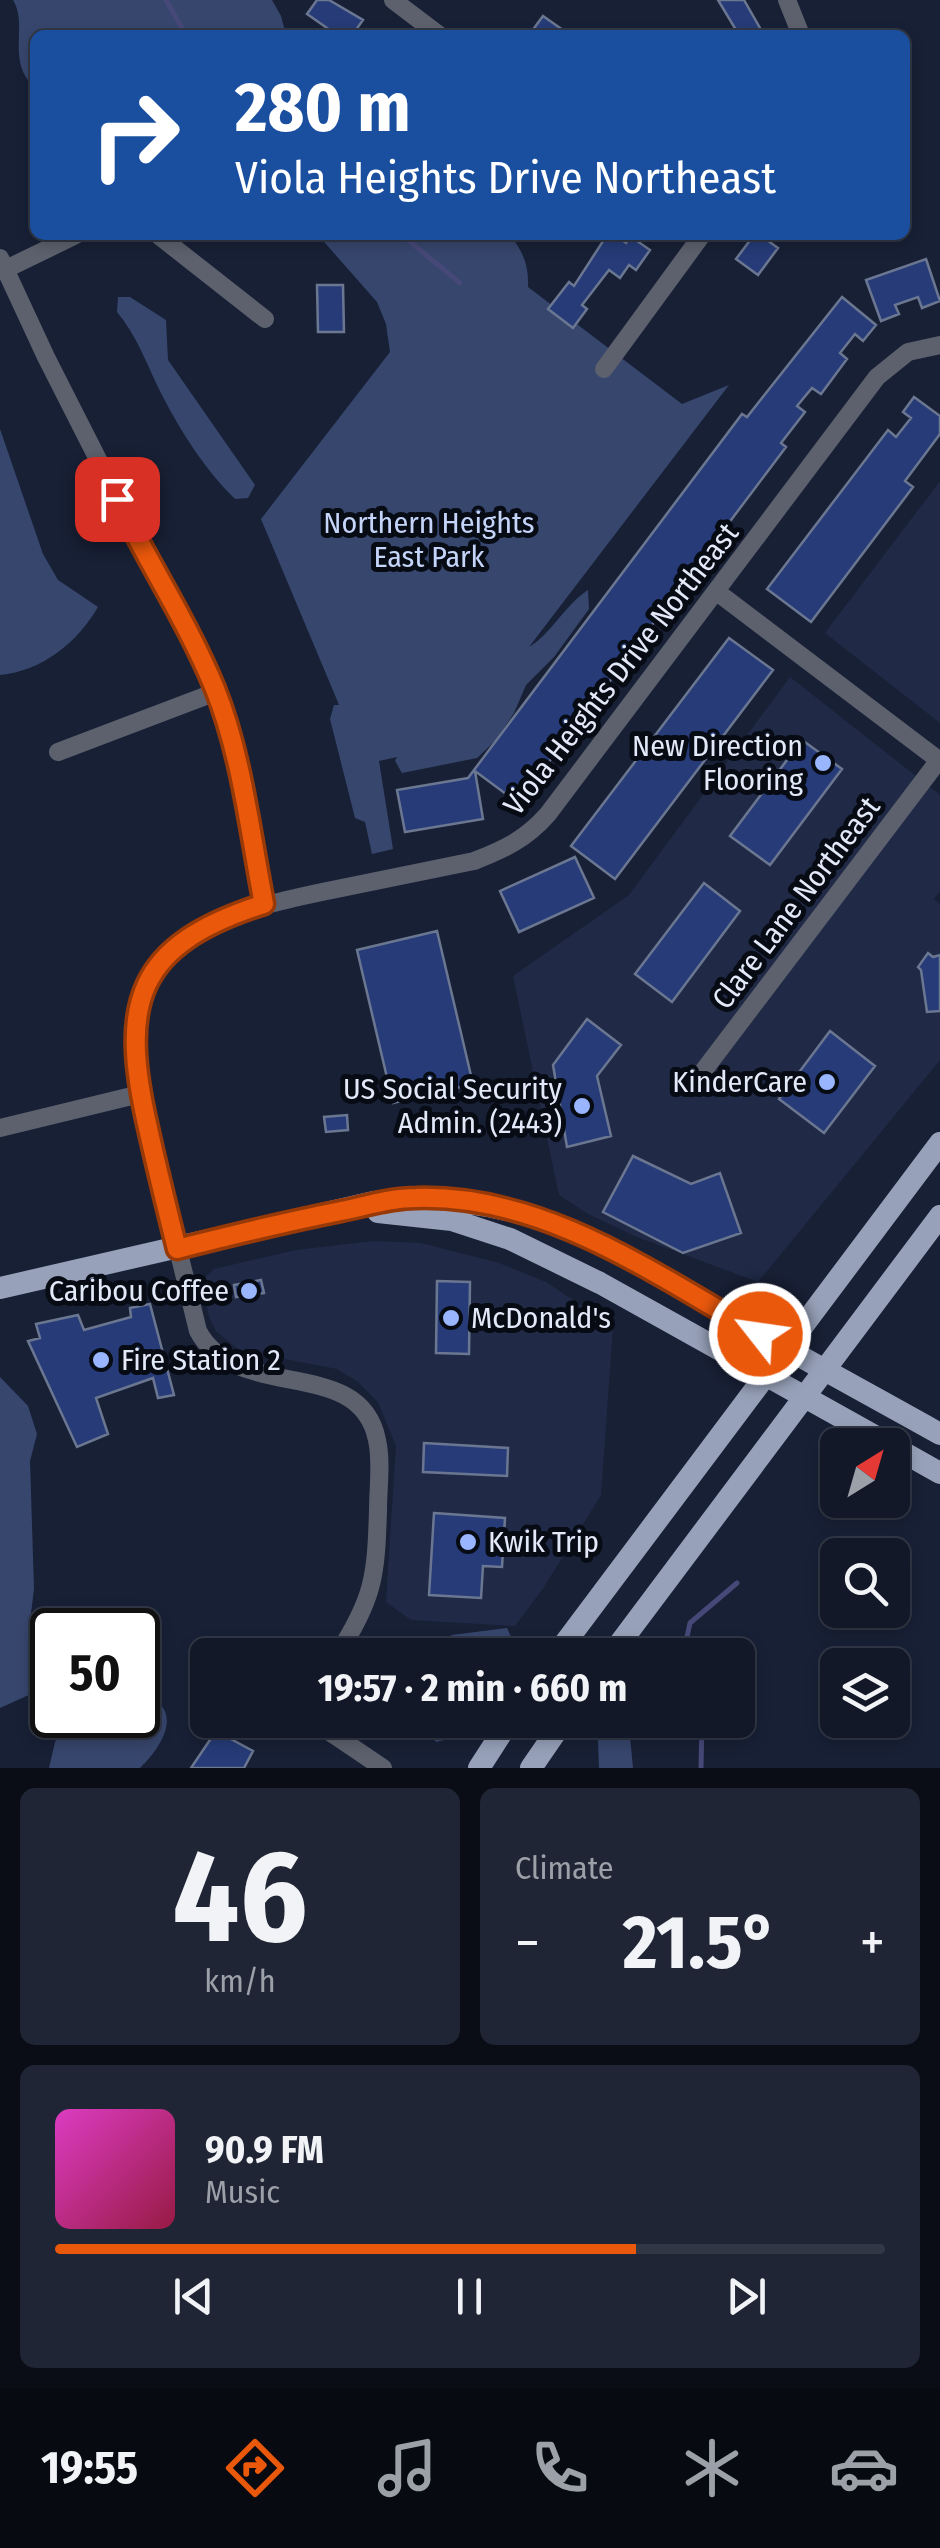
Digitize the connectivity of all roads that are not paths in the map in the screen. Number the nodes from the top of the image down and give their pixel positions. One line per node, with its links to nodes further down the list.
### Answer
1 (393, 0): 3 (street)
2 (787, 0): 4 (street)
3 (432, 30)
4 (799, 30)
5 (63, 240): 8 (street)
6 (164, 240): 9 (street)
7 (698, 240): 11 (street)
8 (2, 264): 13 (street)
9 (264, 319)
10 (940, 344): 12 (street, Viola Heights Drive Northeast)
11 (604, 369)
12 (717, 592): 15 (street); 16 (street, Viola Heights Drive Northeast)
13 (216, 692): 14 (street); 16 (street)
14 (58, 752)
15 (939, 760): 17 (street, Clare Lane Northeast)
16 (264, 904): 18 (street, Viola Heights Drive Northeast)
17 (698, 1078)
18 (140, 1094): 19 (street); 23 (street, Viola Heights Drive Northeast)
19 (0, 1128)
20 (940, 1144): 25 (main road)
21 (344, 1210): 23 (main road); 25 (main road); 27 (main road)
22 (940, 1216): 26 (main road)
23 (177, 1249): 24 (main road); 33 (street, Viola Heights Drive Northeast)
24 (0, 1288)
25 (787, 1348): 26 (main road); 27 (main road)
26 (826, 1370): 28 (main road); 30 (main road)
27 (768, 1375): 28 (main road); 34 (main road)
28 (806, 1396): 29 (main road); 35 (main road)
29 (862, 1428)
30 (940, 1434)
31 (910, 1456): 32 (main road)
32 (940, 1473)
33 (348, 1638)
34 (569, 1638)
35 (625, 1638)
36 (339, 1738): 39 (street)
37 (498, 1738): 40 (main road)
38 (552, 1738): 41 (main road)
39 (383, 1768)
40 (479, 1768)
41 (531, 1768)

